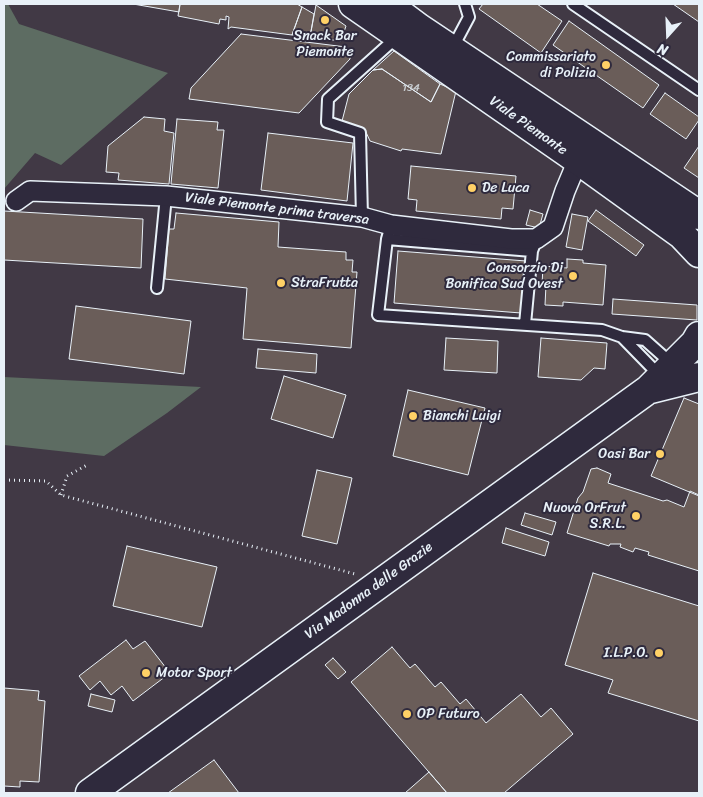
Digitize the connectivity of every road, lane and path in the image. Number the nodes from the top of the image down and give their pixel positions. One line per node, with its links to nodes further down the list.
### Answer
1 (353, 4): 5 (street, Viale Piemonte)
2 (387, 4): 5 (street, Viale Piemonte)
3 (466, 4): 6 (lane)
4 (574, 4): 7 (lane)
5 (410, 25): 6 (street, Viale Piemonte); 8 (street, Viale Piemonte); 12 (lane)
6 (452, 49): 11 (street, Viale Piemonte)
7 (699, 90)
8 (578, 160): 14 (street); 15 (street, Viale Piemonte)
9 (166, 196): 10 (street, Viale Piemonte prima traversa); 12 (street, Viale Piemonte prima traversa); 16 (lane)
10 (16, 201)
11 (699, 215)
12 (362, 216): 13 (street, Viale Piemonte prima traversa)
13 (389, 232): 14 (street, Viale Piemonte prima traversa); 17 (lane)
14 (534, 245): 17 (lane)
15 (699, 253)
16 (157, 288)
17 (525, 324): 19 (lane)
18 (699, 336): 21 (street)
19 (622, 337): 21 (lane); 21 (lane)
20 (699, 377): 21 (street)
21 (661, 378): 25 (street, Via Madonna delle Grazie)
22 (89, 464): 24 (path)
23 (4, 480): 24 (path)
24 (61, 495): 25 (path)
25 (379, 583): 26 (street, Via Madonna delle Grazie)
26 (90, 793)

